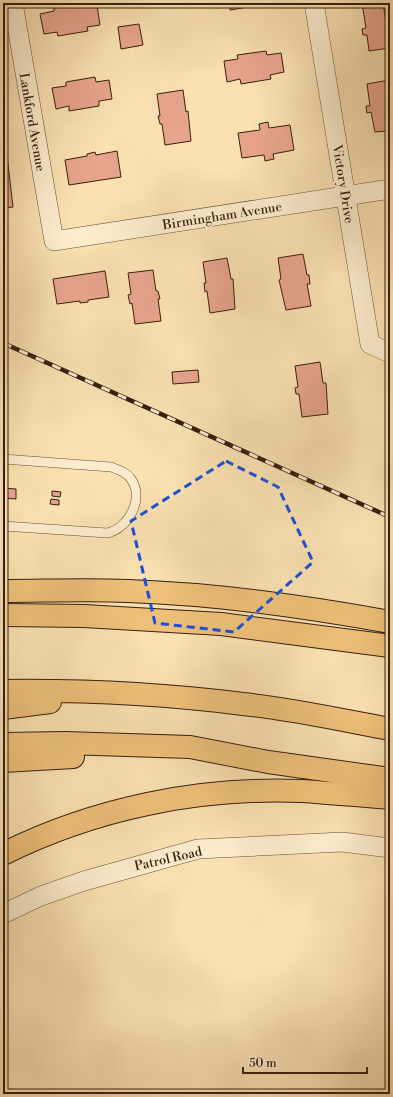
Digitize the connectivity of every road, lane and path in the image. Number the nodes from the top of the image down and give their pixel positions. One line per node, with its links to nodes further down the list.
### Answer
1 (13, 3): 5 (street, Lankford Avenue)
2 (314, 3): 4 (street, Victory Drive)
3 (390, 189): 4 (street, Birmingham Avenue)
4 (346, 196): 5 (street, Birmingham Avenue); 6 (street, Victory Drive)
5 (54, 240)
6 (390, 353)
7 (3, 459): 8 (lane)
8 (3, 526)
9 (3, 591): 11 (highway)
10 (3, 615): 12 (highway)
11 (390, 622)
12 (390, 646)
13 (3, 691): 14 (highway)
14 (125, 694): 15 (highway); 16 (highway)
15 (3, 708)
16 (390, 729)
17 (3, 744): 19 (highway)
18 (3, 761): 19 (highway)
19 (268, 762): 20 (highway)
20 (390, 779)
21 (390, 798): 23 (highway)
22 (390, 848): 24 (street, Patrol Road)
23 (3, 854)
24 (3, 914)

